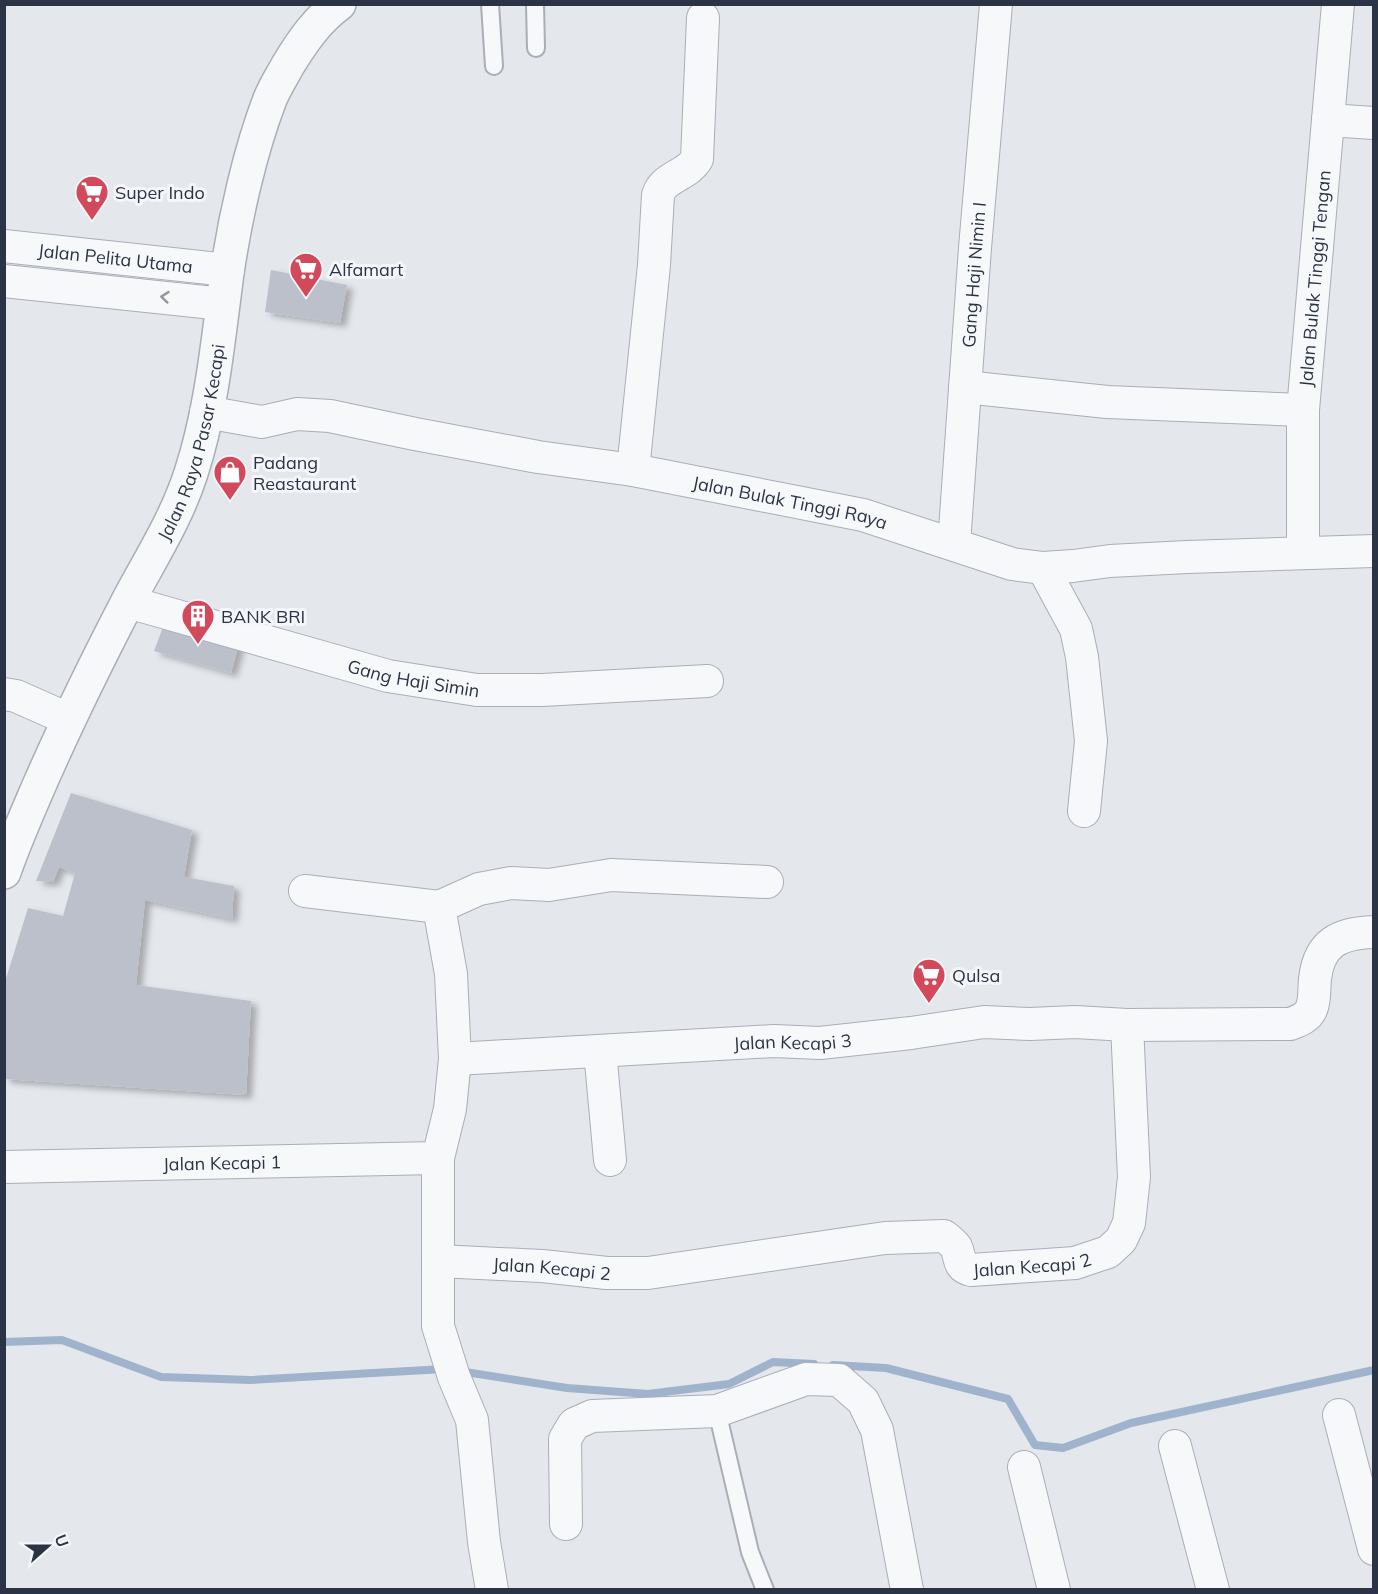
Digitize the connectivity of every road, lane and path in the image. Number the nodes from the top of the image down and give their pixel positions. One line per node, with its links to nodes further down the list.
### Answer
1 (339, 4): 12 (street, Jalan Raya Pasar Kecapi)
2 (490, 4): 8 (lane)
3 (536, 4): 7 (lane)
4 (996, 4): 15 (street, Gang Haji Nimin I)
5 (1338, 4): 9 (street, Jalan Bulak Tinggi Tengan)
6 (703, 18): 18 (street)
7 (536, 48)
8 (494, 66)
9 (1328, 120): 10 (street); 16 (street, Jalan Bulak Tinggi Tengan)
10 (1374, 123)
11 (4, 246): 12 (street, Jalan Pelita Utama)
12 (228, 270): 14 (street, Jalan Raya Pasar Kecapi)
13 (4, 281): 14 (street, one-way to 13)
14 (223, 303): 17 (street, Jalan Raya Pasar Kecapi)
15 (965, 387): 16 (street); 19 (street, Gang Haji Nimin I)
16 (1303, 410): 21 (street, Jalan Bulak Tinggi Tengan)
17 (206, 412): 18 (street, Jalan Bulak Tinggi Raya); 23 (street, Jalan Raya Pasar Kecapi)
18 (633, 470): 19 (street, Jalan Bulak Tinggi Raya)
19 (954, 544): 22 (street, Jalan Bulak Tinggi Raya)
20 (1374, 551): 21 (street, Jalan Bulak Tinggi Raya)
21 (1303, 552): 22 (street, Jalan Bulak Tinggi Raya)
22 (1042, 568): 27 (street)
23 (128, 602): 24 (street, Gang Haji Simin); 26 (street, Jalan Raya Pasar Kecapi)
24 (707, 681)
25 (4, 694): 26 (street)
26 (68, 719): 28 (street, Jalan Raya Pasar Kecapi)
27 (1084, 811)
28 (4, 872)
29 (767, 882): 31 (street)
30 (305, 891): 31 (street)
31 (439, 907): 35 (street)
32 (1374, 932): 33 (street)
33 (1127, 1025): 34 (street, Jalan Kecapi 3); 39 (street, Jalan Kecapi 2)
34 (600, 1051): 35 (street, Jalan Kecapi 3); 37 (street)
35 (455, 1059): 36 (street)
36 (438, 1158): 38 (street, Jalan Kecapi 1); 39 (street)
37 (610, 1160)
38 (4, 1167)
39 (438, 1261): 46 (street)
40 (717, 1411): 44 (street); 47 (lane); 48 (street)
41 (1338, 1415): 45 (street)
42 (1175, 1446): 50 (street)
43 (1024, 1467): 49 (street)
44 (566, 1524)
45 (1374, 1549)
46 (492, 1590)
47 (765, 1590)
48 (907, 1590)
49 (1054, 1590)
50 (1213, 1590)

